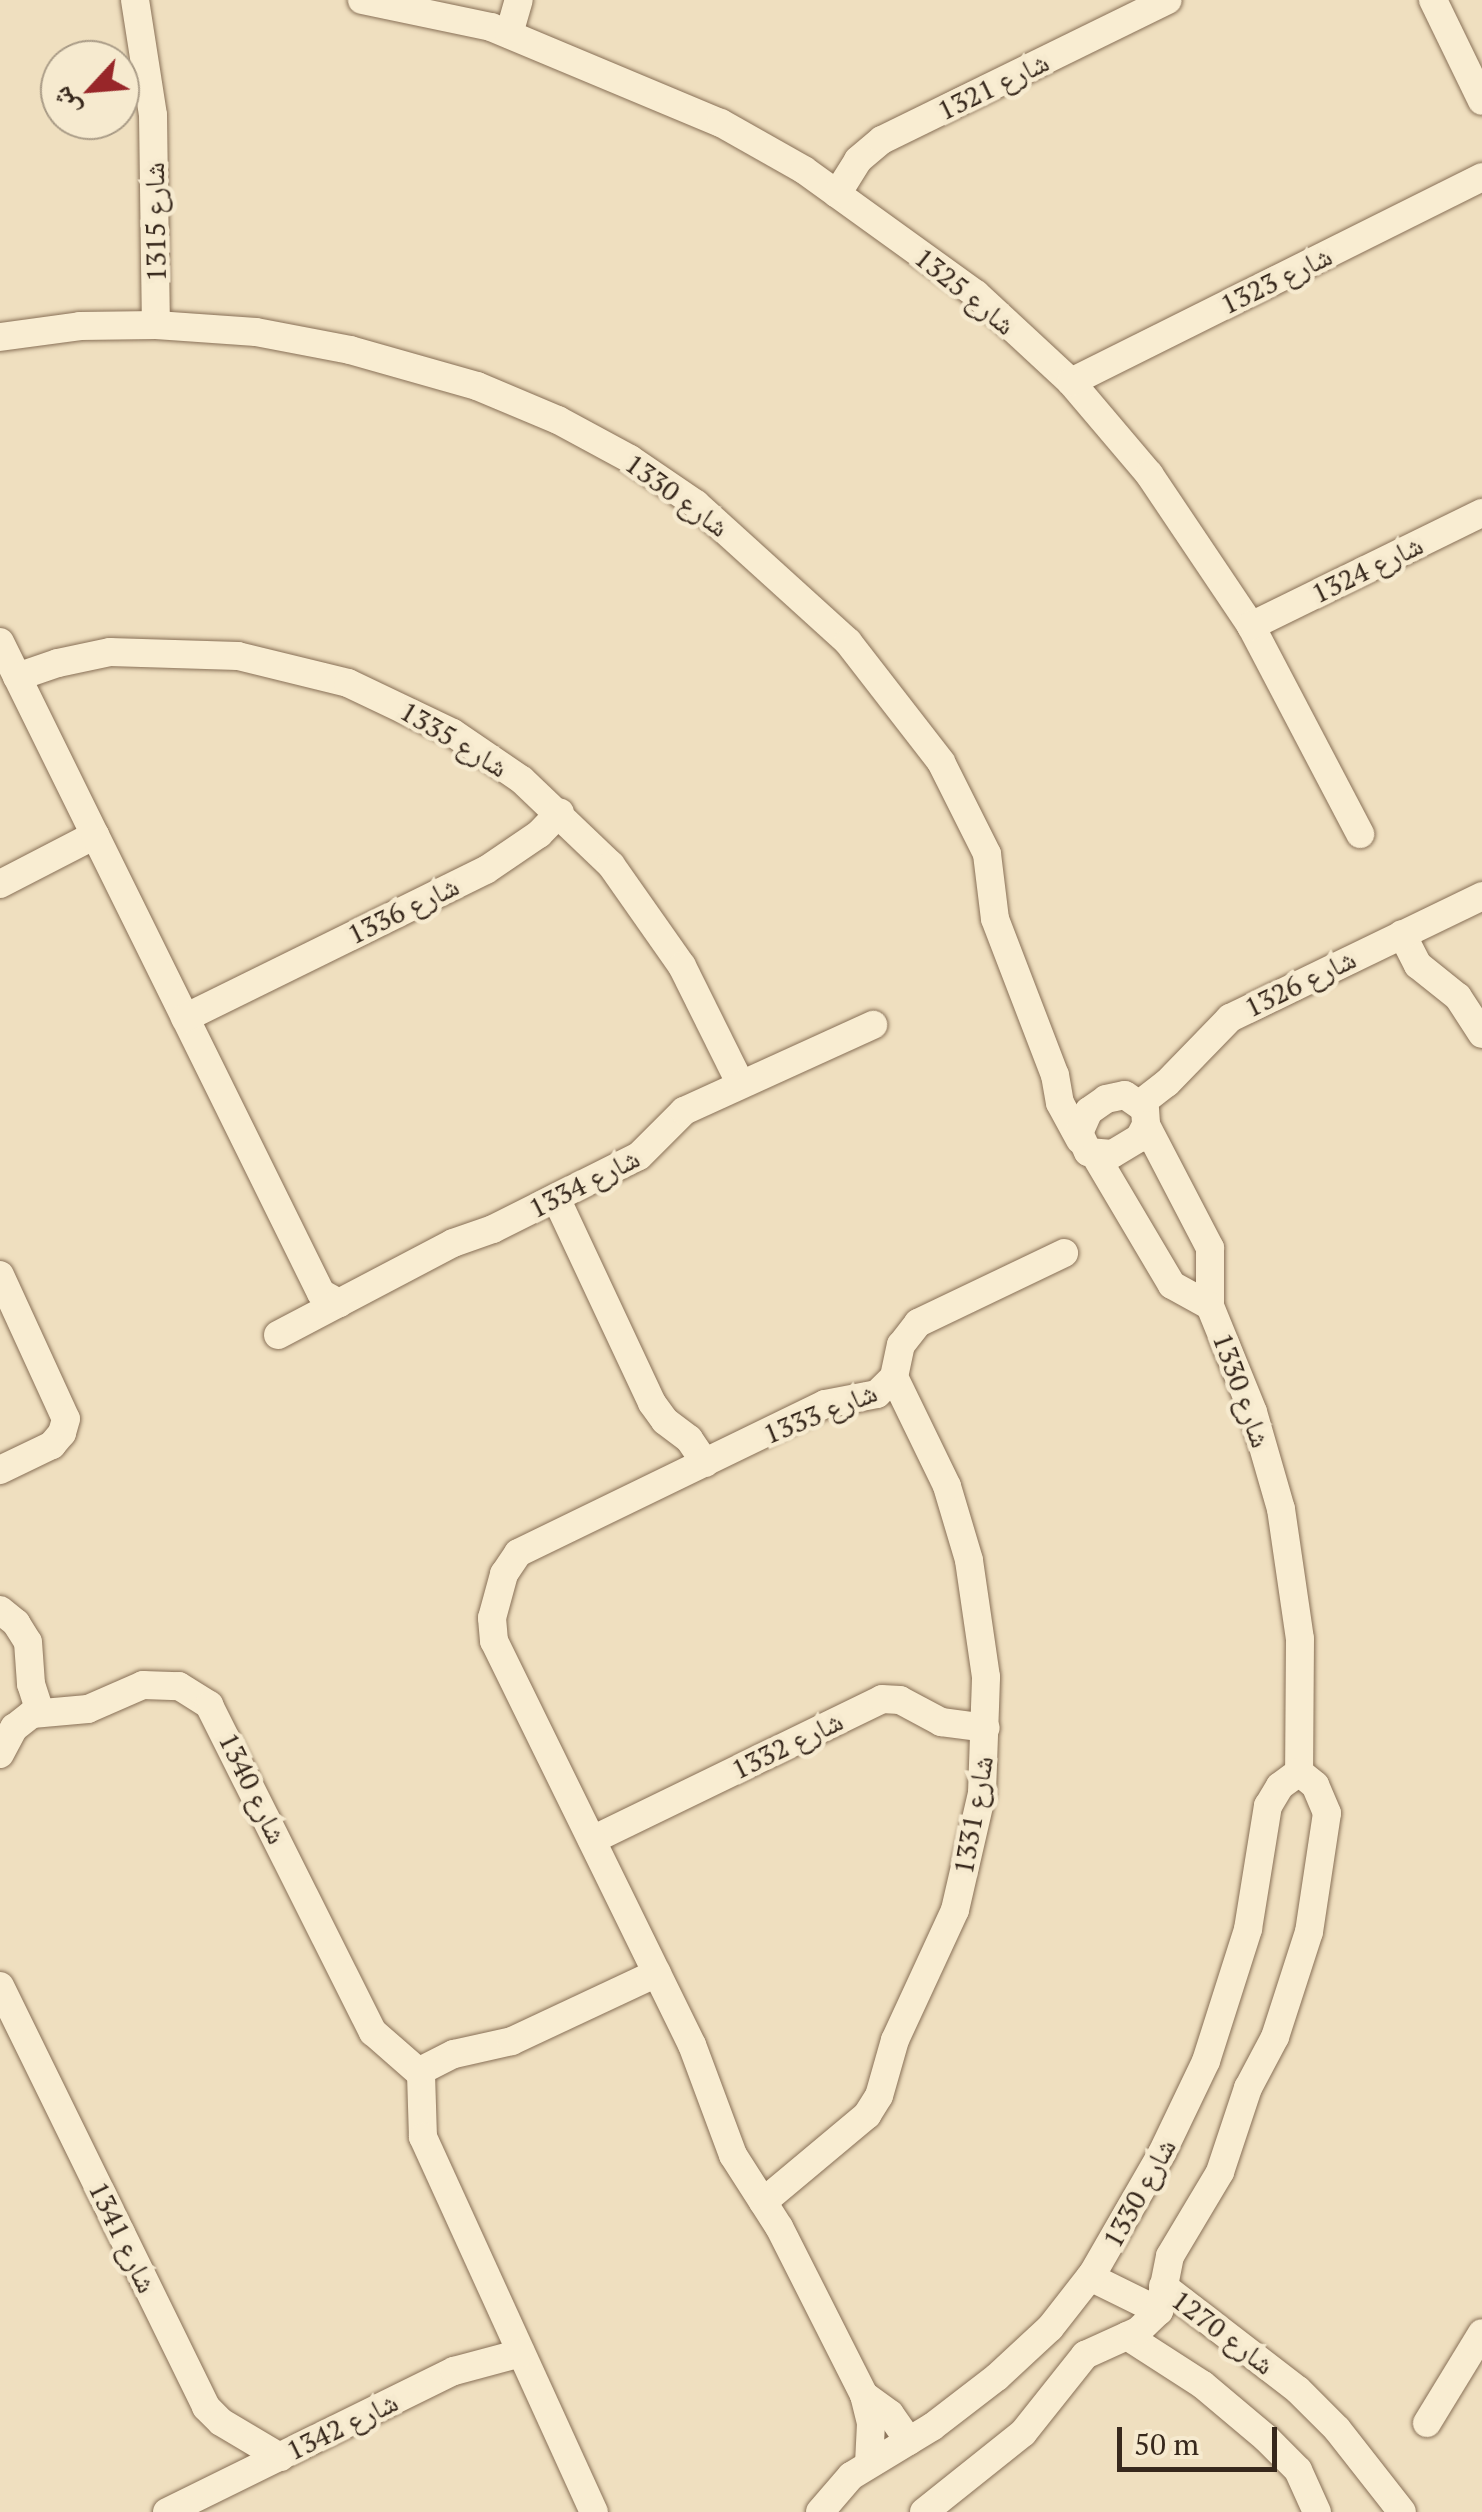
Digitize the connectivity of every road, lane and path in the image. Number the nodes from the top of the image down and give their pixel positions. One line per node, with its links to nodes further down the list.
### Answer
1 (135, 0): 10 (street, شارع 1315)
2 (362, 0): 6 (street, شارع 1325)
3 (519, 0): 6 (street)
4 (1168, 0): 9 (street, شارع 1321)
5 (1433, 0): 7 (street)
6 (509, 34): 9 (street, شارع 1325)
7 (1482, 101)
8 (1482, 177): 12 (street, شارع 1323)
9 (838, 194): 12 (street, شارع 1325)
10 (156, 325): 11 (street, شارع 1330); 26 (street, شارع 1330)
11 (0, 336)
12 (1071, 382): 14 (street, شارع 1325)
13 (1482, 513): 14 (street, شارع 1324)
14 (1251, 626): 18 (street, شارع 1325)
15 (0, 642): 16 (street)
16 (17, 677): 17 (street, شارع 1335); 19 (street)
17 (560, 812): 23 (street, شارع 1336); 27 (street, شارع 1335)
18 (1360, 834)
19 (96, 836): 20 (street); 23 (street)
20 (0, 884)
21 (1482, 896): 22 (street, شارع 1326)
22 (1402, 934): 25 (street); 29 (street, شارع 1326)
23 (185, 1018): 34 (street)
24 (872, 1025): 27 (street, شارع 1334)
25 (1482, 1034)
26 (1055, 1075): 28 (street); 30 (street, شارع 1330)
27 (740, 1084): 31 (street, شارع 1334)
28 (1102, 1102): 29 (street); 30 (street)
29 (1144, 1114): 30 (street); 35 (street, شارع 1330)
30 (1088, 1148): 35 (street, شارع 1330)
31 (556, 1198): 34 (street, شارع 1334); 38 (street)
32 (1064, 1253): 37 (street, شارع 1333)
33 (0, 1274): 39 (street)
34 (340, 1302): 36 (street, شارع 1334)
35 (1210, 1306): 44 (street, شارع 1330)
36 (278, 1335)
37 (894, 1377): 38 (street, شارع 1333); 42 (street, شارع 1331)
38 (704, 1463): 45 (street, شارع 1333)
39 (0, 1470)
40 (0, 1610): 41 (street)
41 (40, 1712): 43 (street); 48 (street, شارع 1340)
42 (986, 1728): 45 (street, شارع 1332); 49 (street, شارع 1331)
43 (0, 1754)
44 (1299, 1772): 50 (street, شارع 1330); 51 (street, شارع 1330)
45 (592, 1840): 46 (street)
46 (657, 1973): 48 (street); 49 (street)
47 (0, 1986): 58 (street, شارع 1341)
48 (420, 2071): 54 (street)
49 (763, 2202): 55 (street)
50 (1090, 2277): 51 (street, شارع 1270); 57 (street, شارع 1330)
51 (1161, 2299): 53 (street); 65 (street, شارع 1270)
52 (1482, 2333): 56 (street)
53 (1127, 2336): 63 (street); 64 (street)
54 (522, 2353): 58 (street, شارع 1342); 61 (street)
55 (864, 2396): 57 (street); 59 (street)
56 (1427, 2423)
57 (909, 2441): 59 (street, شارع 1330)
58 (280, 2457): 60 (street, شارع 1342)
59 (869, 2464): 62 (street, شارع 1330)
60 (167, 2512)
61 (594, 2512)
62 (820, 2512)
63 (924, 2512)
64 (1317, 2512)
65 (1402, 2512)

